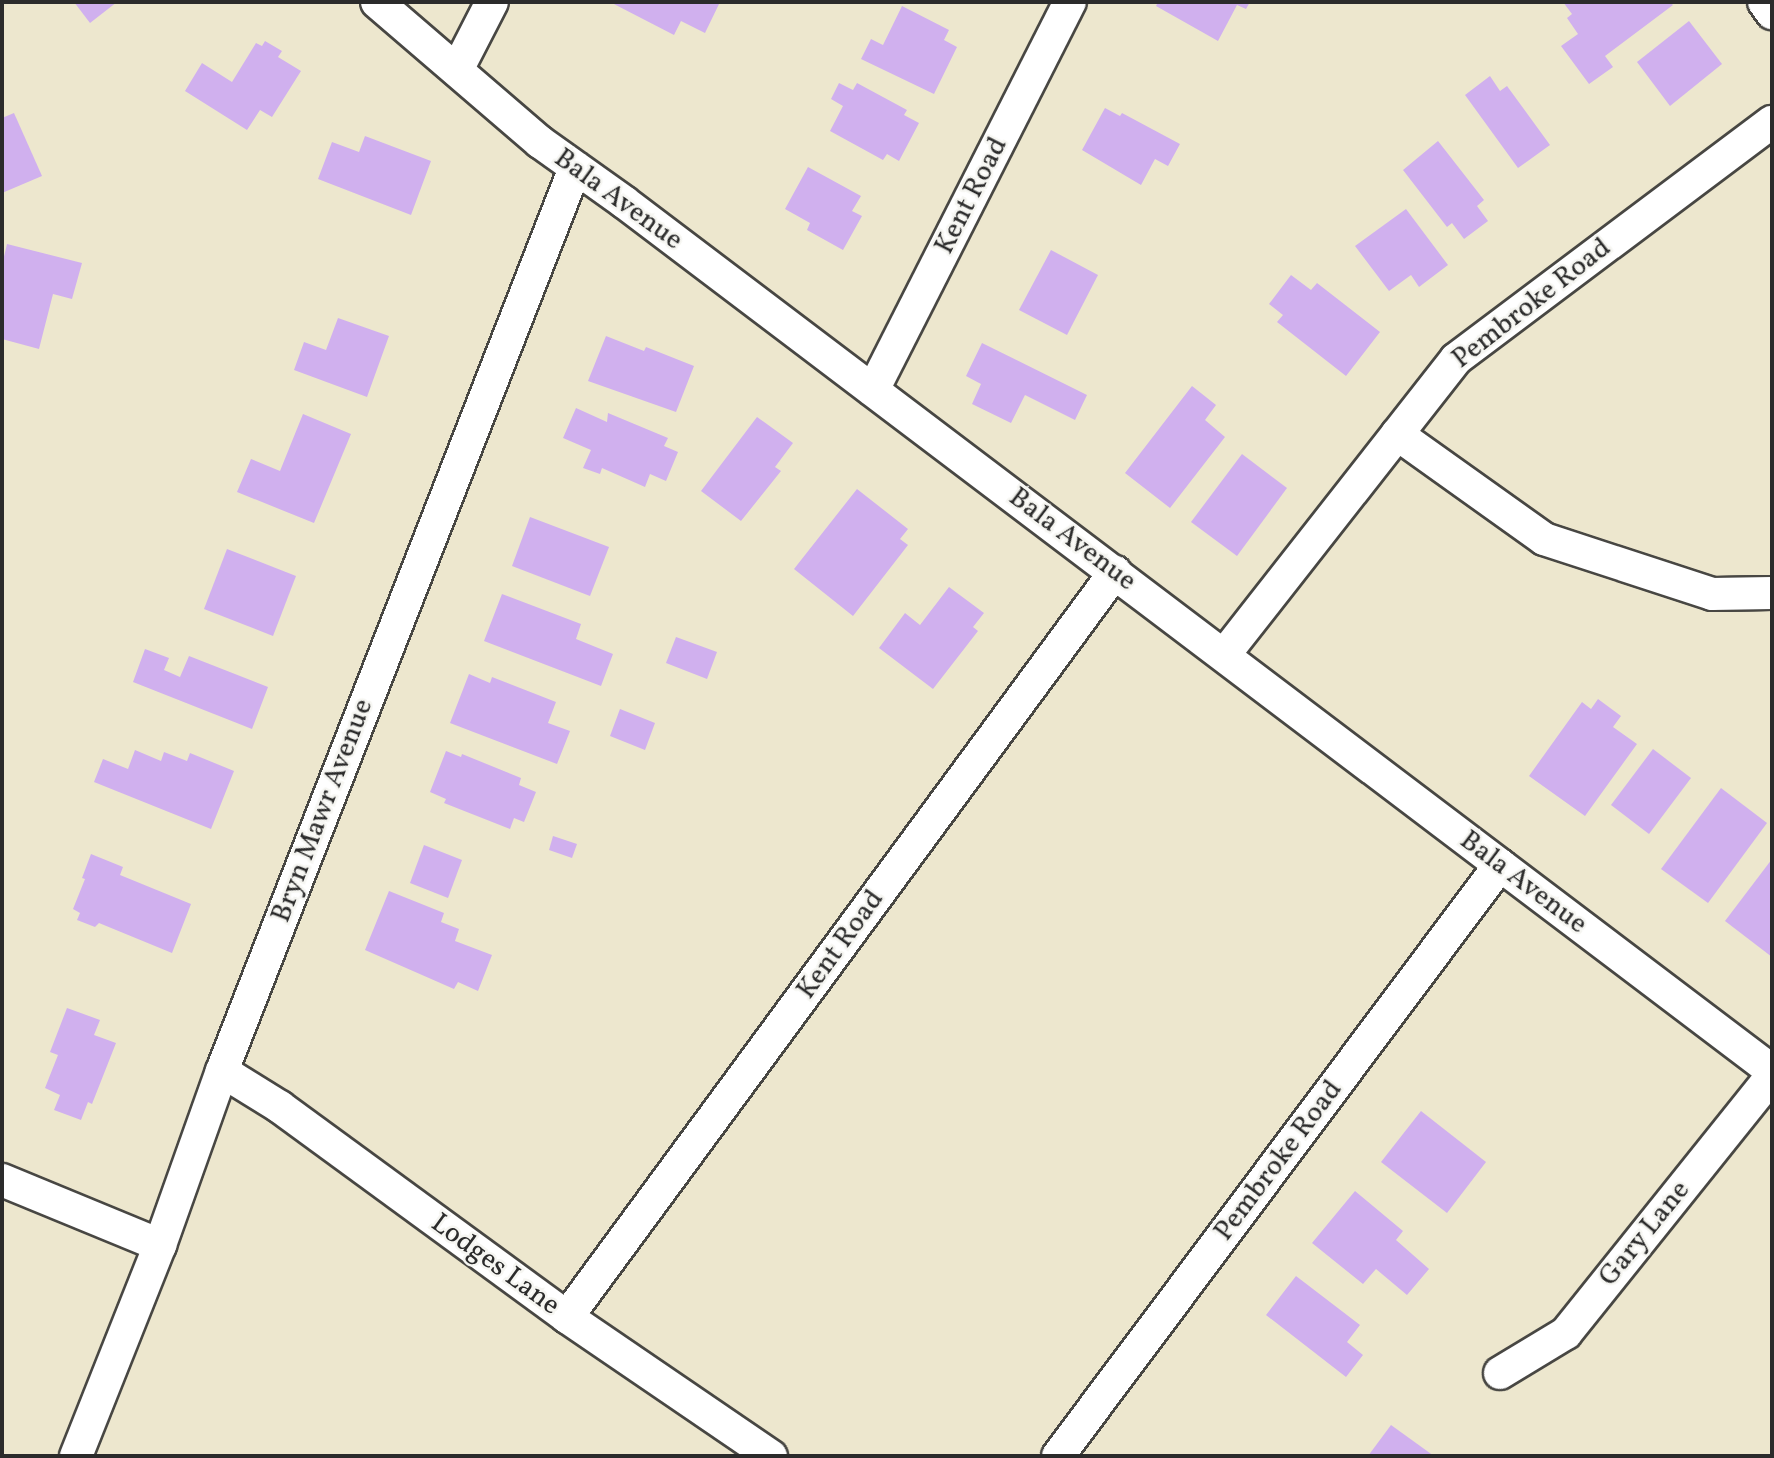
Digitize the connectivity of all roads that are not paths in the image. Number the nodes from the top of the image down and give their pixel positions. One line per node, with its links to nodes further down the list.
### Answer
1 (377, 2): 6 (street, Bala Avenue)
2 (492, 2): 6 (street)
3 (1070, 2): 9 (street, Kent Road)
4 (1764, 2): 5 (street)
5 (1772, 13)
6 (457, 70): 8 (street, Bala Avenue)
7 (1772, 122): 10 (street, Pembroke Road)
8 (575, 168): 9 (street, Bala Avenue); 15 (street, Bryn Mawr Avenue)
9 (873, 390): 11 (street, Bala Avenue)
10 (1396, 434): 12 (street); 13 (street, Pembroke Road)
11 (1115, 572): 13 (street, Bala Avenue); 19 (street, Kent Road)
12 (1772, 593)
13 (1224, 655): 14 (street, Bala Avenue)
14 (1500, 865): 16 (street, Bala Avenue); 23 (street, Pembroke Road)
15 (222, 1071): 18 (street, Bryn Mawr Avenue); 19 (street, Lodges Lane)
16 (1772, 1073): 20 (street, Gary Lane)
17 (2, 1180): 18 (street)
18 (160, 1245): 21 (street, Bryn Mawr Avenue)
19 (567, 1317): 22 (street, Lodges Lane)
20 (1500, 1373)
21 (76, 1456)
22 (771, 1456)
23 (1058, 1456)

